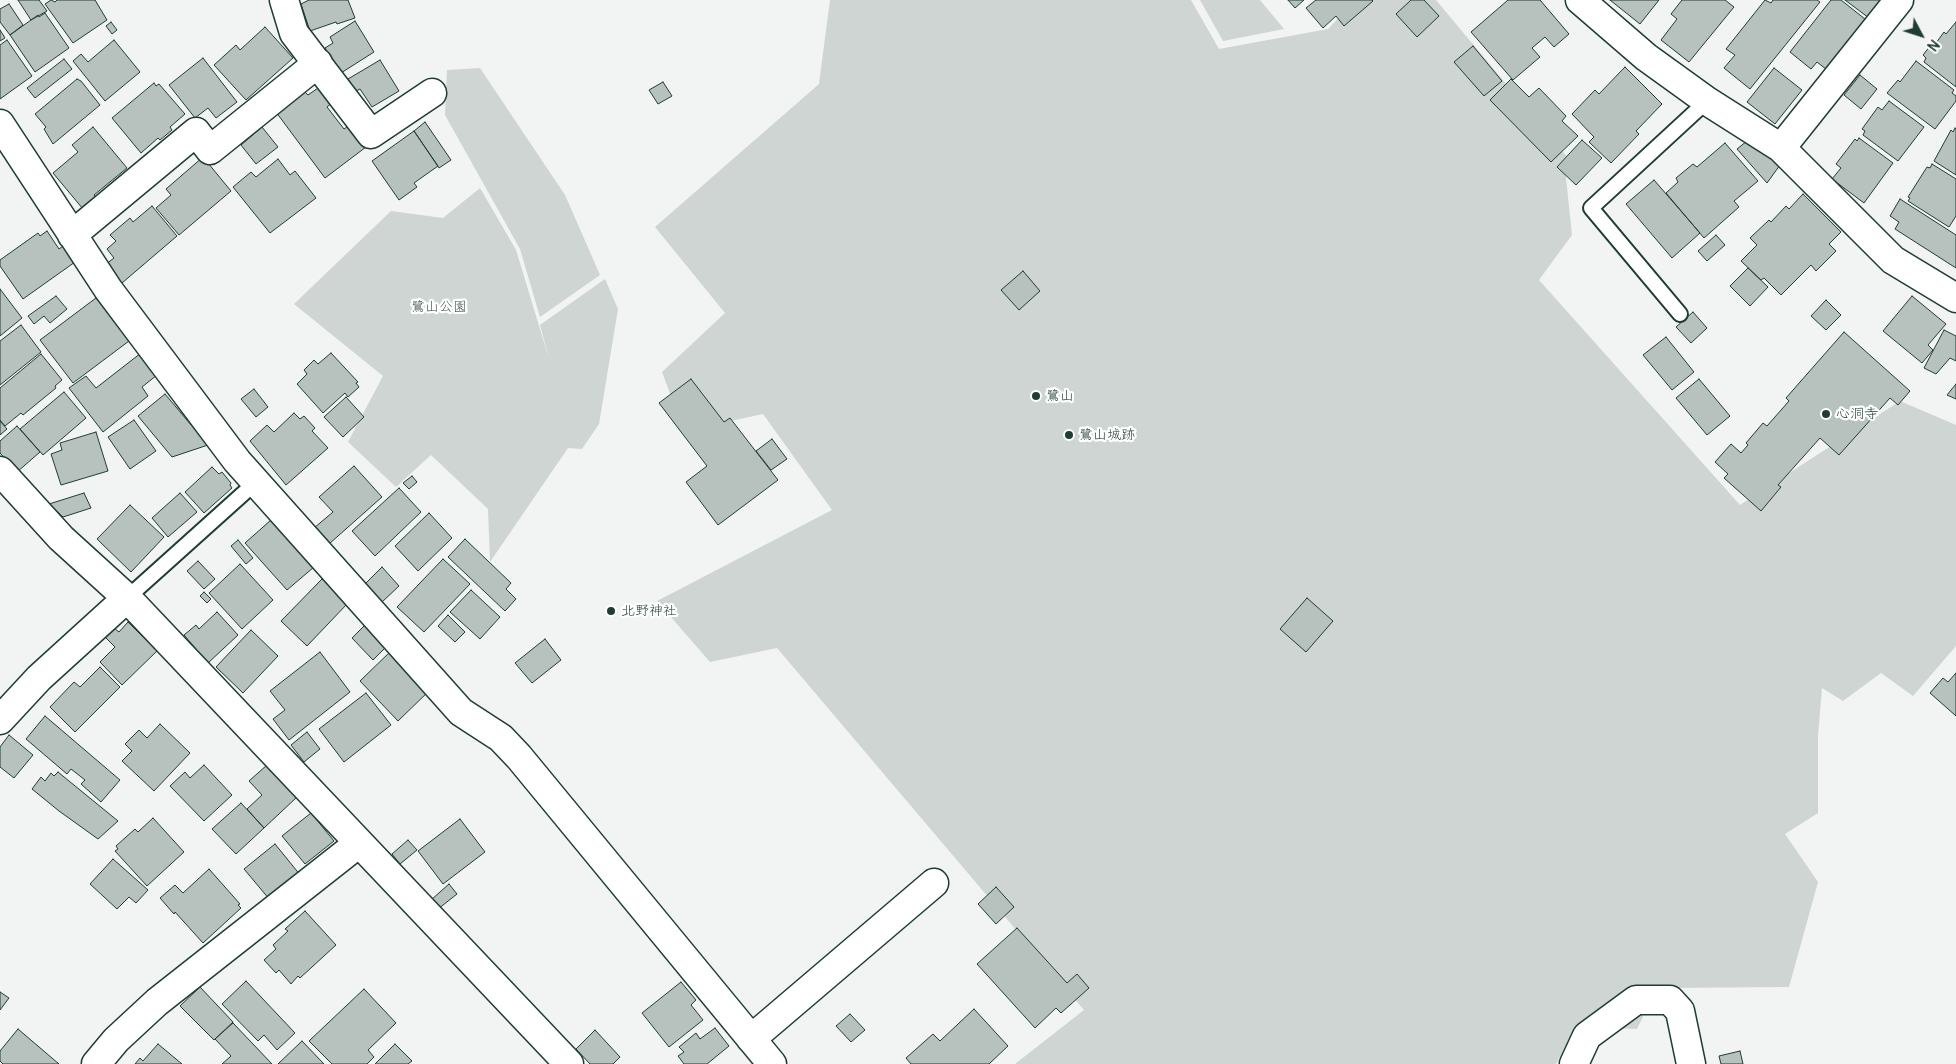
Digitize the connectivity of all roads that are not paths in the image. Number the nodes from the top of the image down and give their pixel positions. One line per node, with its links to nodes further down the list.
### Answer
1 (284, 0): 4 (street)
2 (1580, 0): 6 (street)
3 (1899, 0): 8 (street)
4 (318, 63): 5 (street); 9 (street)
5 (432, 93)
6 (1707, 101): 8 (street); 11 (lane)
7 (0, 124): 9 (street)
8 (1781, 148): 10 (street)
9 (72, 235): 13 (street)
10 (1956, 298)
11 (1680, 314)
12 (0, 471): 14 (street)
13 (255, 483): 14 (lane); 18 (street)
14 (127, 598): 15 (street); 16 (street)
15 (0, 720)
16 (359, 843): 19 (street); 20 (street)
17 (934, 883): 18 (street)
18 (751, 1039): 21 (street)
19 (96, 1064)
20 (569, 1064)
21 (772, 1064)
22 (1574, 1064): 23 (street)
23 (1692, 1064)

